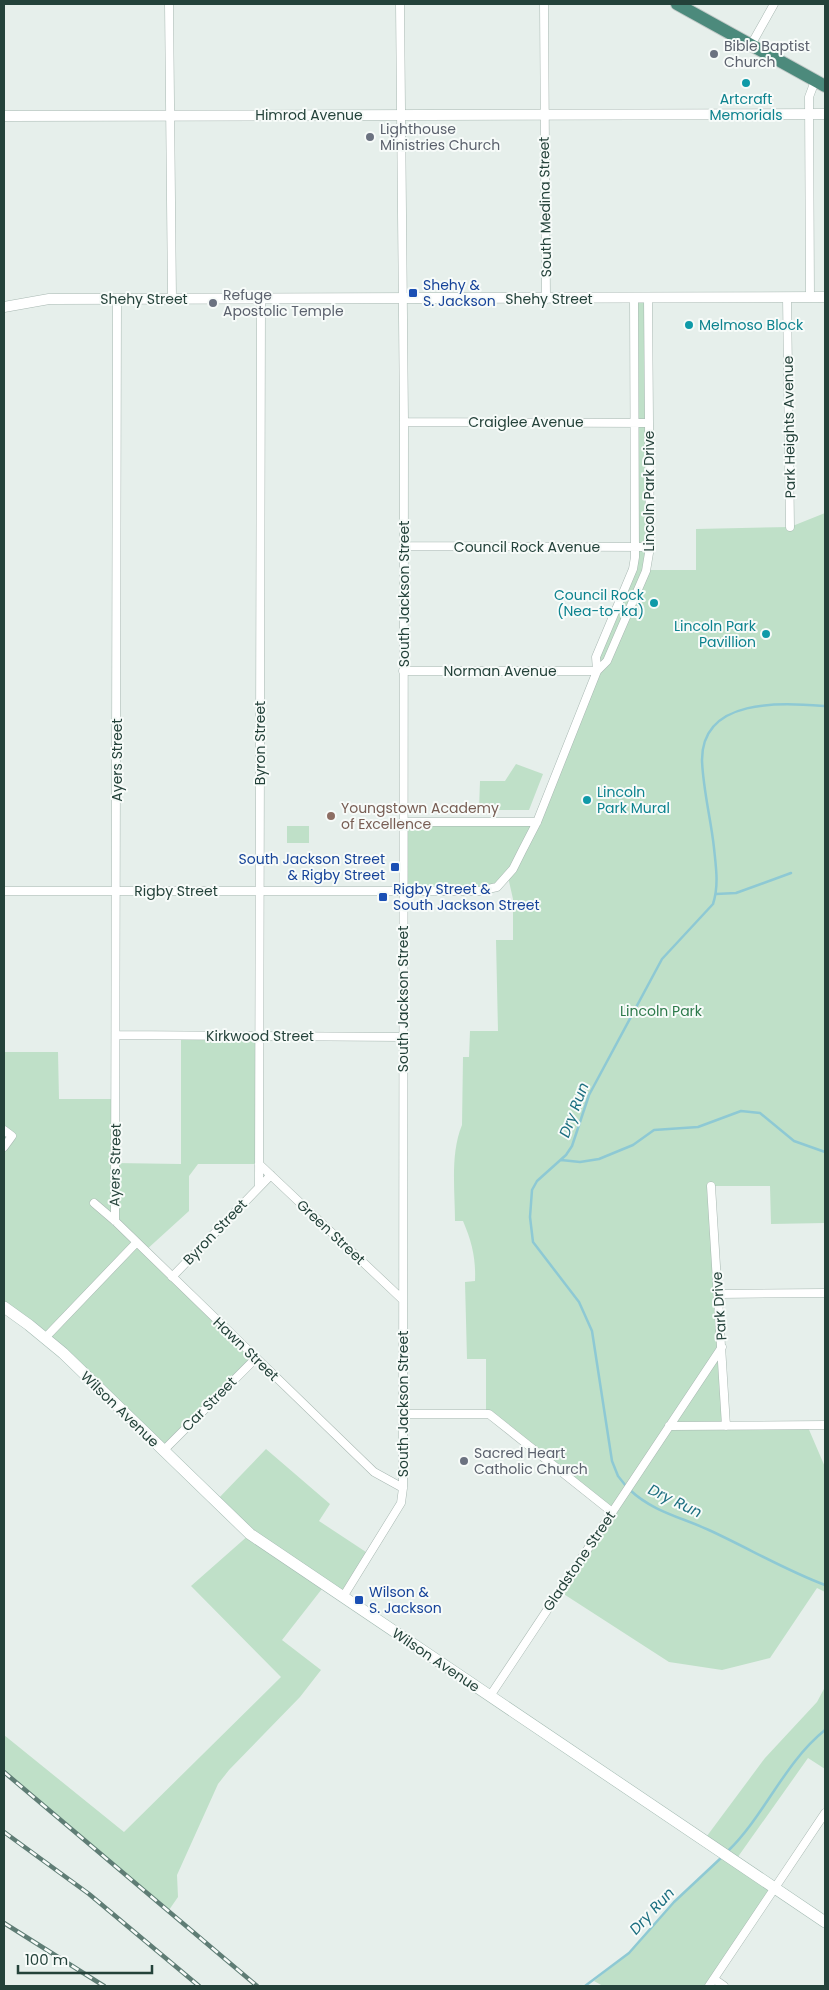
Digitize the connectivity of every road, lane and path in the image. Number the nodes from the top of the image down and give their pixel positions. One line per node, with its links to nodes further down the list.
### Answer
1 (169, 4): 13 (street)
2 (400, 4): 10 (street, South Jackson Street)
3 (544, 4): 11 (street, South Medina Street)
4 (677, 4): 6 (highway)
5 (774, 4): 6 (street)
6 (751, 45): 7 (highway)
7 (820, 83): 8 (street)
8 (809, 114): 9 (street, Himrod Avenue); 11 (street, Himrod Avenue); 15 (street)
9 (825, 114)
10 (401, 115): 11 (street, Himrod Avenue); 13 (street, Himrod Avenue); 21 (street, South Jackson Street)
11 (544, 115): 22 (street, South Medina Street)
12 (4, 116): 13 (street, Himrod Avenue)
13 (171, 116): 19 (street)
14 (787, 297): 15 (street, Shehy Street); 18 (street, Shehy Street); 28 (street, Park Heights Avenue)
15 (810, 297): 16 (street, Shehy Street)
16 (825, 297)
17 (634, 298): 18 (street, Shehy Street); 22 (street, Shehy Street); 26 (street, Lincoln Park Drive)
18 (648, 298): 27 (street, Lincoln Park Drive)
19 (172, 299): 20 (street, Shehy Street); 23 (street, Shehy Street)
20 (261, 299): 21 (street, Shehy Street); 39 (street, Byron Street)
21 (403, 299): 22 (street, Shehy Street); 25 (street, South Jackson Street)
22 (546, 299)
23 (117, 300): 24 (street, Shehy Street); 38 (street, Ayers Street)
24 (4, 307)
25 (404, 422): 26 (street, Craiglee Avenue); 29 (street, South Jackson Street)
26 (636, 423): 27 (street, Craiglee Avenue); 30 (street, Lincoln Park Drive)
27 (648, 423): 31 (street, Lincoln Park Drive)
28 (790, 527)
29 (404, 546): 30 (street, Council Rock Avenue); 32 (street, South Jackson Street)
30 (636, 547): 31 (street, Council Rock Avenue); 33 (street, Lincoln Park Drive)
31 (650, 548): 33 (street, Lincoln Park Drive)
32 (403, 671): 33 (street, Norman Avenue); 34 (street, South Jackson Street)
33 (597, 671): 35 (street, Lincoln Park Drive)
34 (403, 822): 35 (street); 40 (street, South Jackson Street)
35 (537, 822): 36 (street, Lincoln Park Drive)
36 (497, 887): 40 (street, Rigby Street)
37 (4, 891): 38 (street, Rigby Street)
38 (117, 891): 39 (street, Rigby Street); 41 (street, Ayers Street)
39 (260, 891): 40 (street, Rigby Street); 42 (street, Byron Street)
40 (403, 891): 43 (street, South Jackson Street)
41 (117, 1035): 42 (street, Kirkwood Street); 51 (street, Ayers Street)
42 (259, 1036): 43 (street, Kirkwood Street); 46 (street, Byron Street)
43 (403, 1037): 56 (street, South Jackson Street)
44 (4, 1130): 45 (street)
45 (4, 1147)
46 (259, 1164): 47 (street, Green Street); 49 (street, Byron Street)
47 (270, 1175): 49 (street, Byron Street); 56 (street, Green Street)
48 (712, 1186): 55 (street, Park Drive)
49 (259, 1187): 53 (street, Byron Street)
50 (94, 1204): 51 (street, Hawn Street)
51 (115, 1221): 52 (street, Hawn Street)
52 (136, 1243): 53 (street, Hawn Street); 58 (street)
53 (172, 1278): 60 (street, Hawn Street)
54 (825, 1293): 55 (street)
55 (718, 1294): 59 (street, Park Drive)
56 (403, 1300): 61 (street, South Jackson Street)
57 (4, 1307): 58 (main road, Wilson Avenue)
58 (45, 1338): 65 (main road, Wilson Avenue)
59 (722, 1347): 63 (street, Gladstone Street); 64 (street, Park Drive)
60 (256, 1358): 65 (street, Car Street); 66 (street, Hawn Street)
61 (403, 1414): 66 (street, South Jackson Street); 67 (street)
62 (825, 1425): 64 (street)
63 (669, 1426): 64 (street); 67 (street, Gladstone Street)
64 (726, 1426)
65 (163, 1451): 68 (main road, Wilson Avenue)
66 (403, 1488): 68 (street, South Jackson Street)
67 (612, 1512): 69 (street, Gladstone Street)
68 (343, 1597): 69 (main road, Wilson Avenue)
69 (490, 1696): 71 (main road, Wilson Avenue)
70 (825, 1812): 71 (street)
71 (775, 1888): 72 (main road, Wilson Avenue); 73 (street)
72 (825, 1922)
73 (714, 1979): 74 (street); 75 (street)
74 (709, 1986)
75 (724, 1986)

